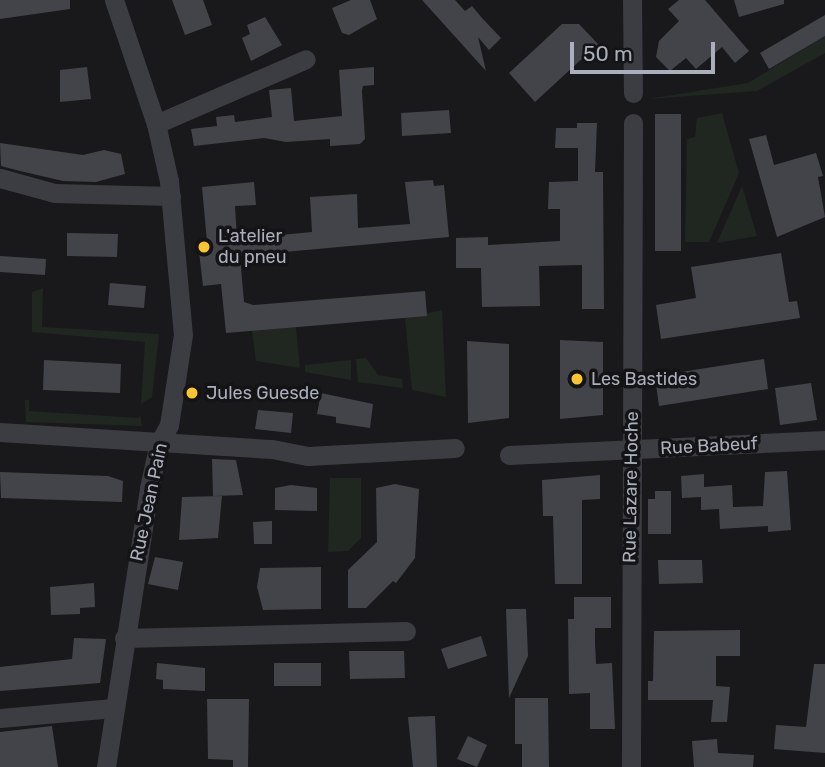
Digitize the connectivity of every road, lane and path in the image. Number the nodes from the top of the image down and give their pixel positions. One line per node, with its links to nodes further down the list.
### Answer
1 (114, 0): 6 (street, Rue Jean Pain)
2 (632, 0): 4 (street)
3 (306, 59): 6 (street)
4 (633, 93)
5 (633, 123): 13 (street, Rue Lazare Hoche)
6 (156, 124): 8 (street, Rue Jean Pain)
7 (0, 178): 8 (street)
8 (171, 196): 11 (street, Rue Jean Pain)
9 (0, 432): 11 (street)
10 (825, 440): 13 (street, Rue Babeuf)
11 (159, 443): 12 (street); 16 (street, Rue Jean Pain)
12 (456, 447)
13 (631, 449): 14 (street, Rue Babeuf); 20 (street, Rue Lazare Hoche)
14 (509, 455)
15 (406, 631): 16 (street)
16 (124, 638): 17 (street, Rue Jean Pain)
17 (114, 708): 18 (street); 19 (street, Rue Jean Pain)
18 (0, 718)
19 (106, 767)
20 (631, 767)

